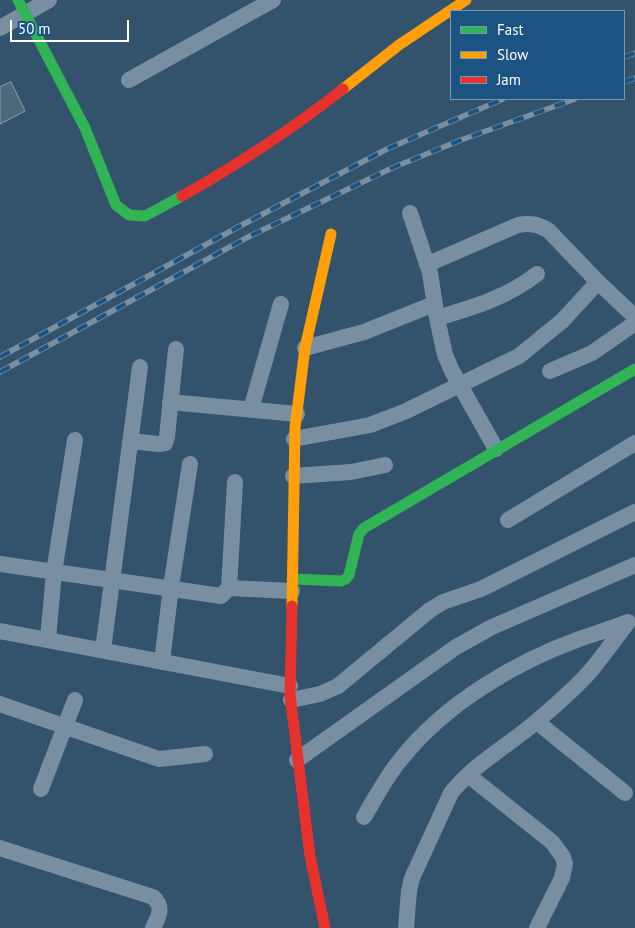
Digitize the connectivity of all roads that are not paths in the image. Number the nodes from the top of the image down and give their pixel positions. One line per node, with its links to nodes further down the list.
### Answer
1 (49, 0): 4 (street)
2 (273, 0): 8 (street)
3 (466, 0): 5 (street)
4 (22, 6): 6 (street); 7 (street)
5 (451, 10)
6 (450, 11)
7 (0, 28)
8 (129, 80)
9 (410, 213): 11 (street)
10 (331, 234): 18 (street)
11 (428, 264): 13 (street); 15 (street)
12 (537, 274): 15 (street)
13 (598, 282): 16 (street); 23 (street)
14 (281, 304): 25 (street)
15 (436, 311): 18 (street); 23 (street)
16 (635, 317)
17 (635, 323): 22 (street)
18 (304, 348): 26 (street)
19 (176, 349): 24 (street)
20 (140, 367): 29 (street)
21 (635, 369): 31 (street)
22 (550, 371)
23 (460, 385): 27 (street); 31 (street)
24 (170, 402): 25 (street); 29 (street)
25 (251, 410): 26 (street)
26 (296, 414): 27 (street)
27 (294, 439): 34 (street)
28 (74, 440): 40 (street)
29 (130, 441): 41 (street)
30 (635, 442): 37 (street)
31 (496, 449): 42 (street)
32 (190, 464): 43 (street)
33 (385, 465): 34 (street)
34 (294, 476): 42 (street)
35 (235, 482): 44 (street)
36 (635, 512): 50 (street)
37 (508, 520)
38 (0, 564): 40 (street)
39 (635, 565): 56 (street)
40 (54, 572): 41 (street); 47 (street)
41 (112, 580): 43 (street); 48 (street)
42 (292, 585): 44 (street); 50 (street)
43 (170, 587): 44 (street); 49 (street)
44 (229, 588)
45 (632, 621): 53 (street); 60 (street)
46 (0, 631): 47 (street)
47 (48, 639): 48 (street)
48 (103, 650): 49 (street)
49 (162, 662): 50 (street)
50 (290, 693): 56 (street)
51 (75, 700): 54 (street)
52 (0, 704): 54 (street)
53 (536, 722): 57 (street); 59 (street)
54 (65, 726): 55 (street); 58 (street)
55 (205, 754)
56 (297, 760): 63 (street)
57 (468, 775): 64 (street); 65 (street)
58 (41, 789)
59 (625, 793)
60 (364, 817)
61 (0, 848): 62 (street)
62 (153, 928)
63 (325, 928)
64 (406, 928)
65 (537, 928)

